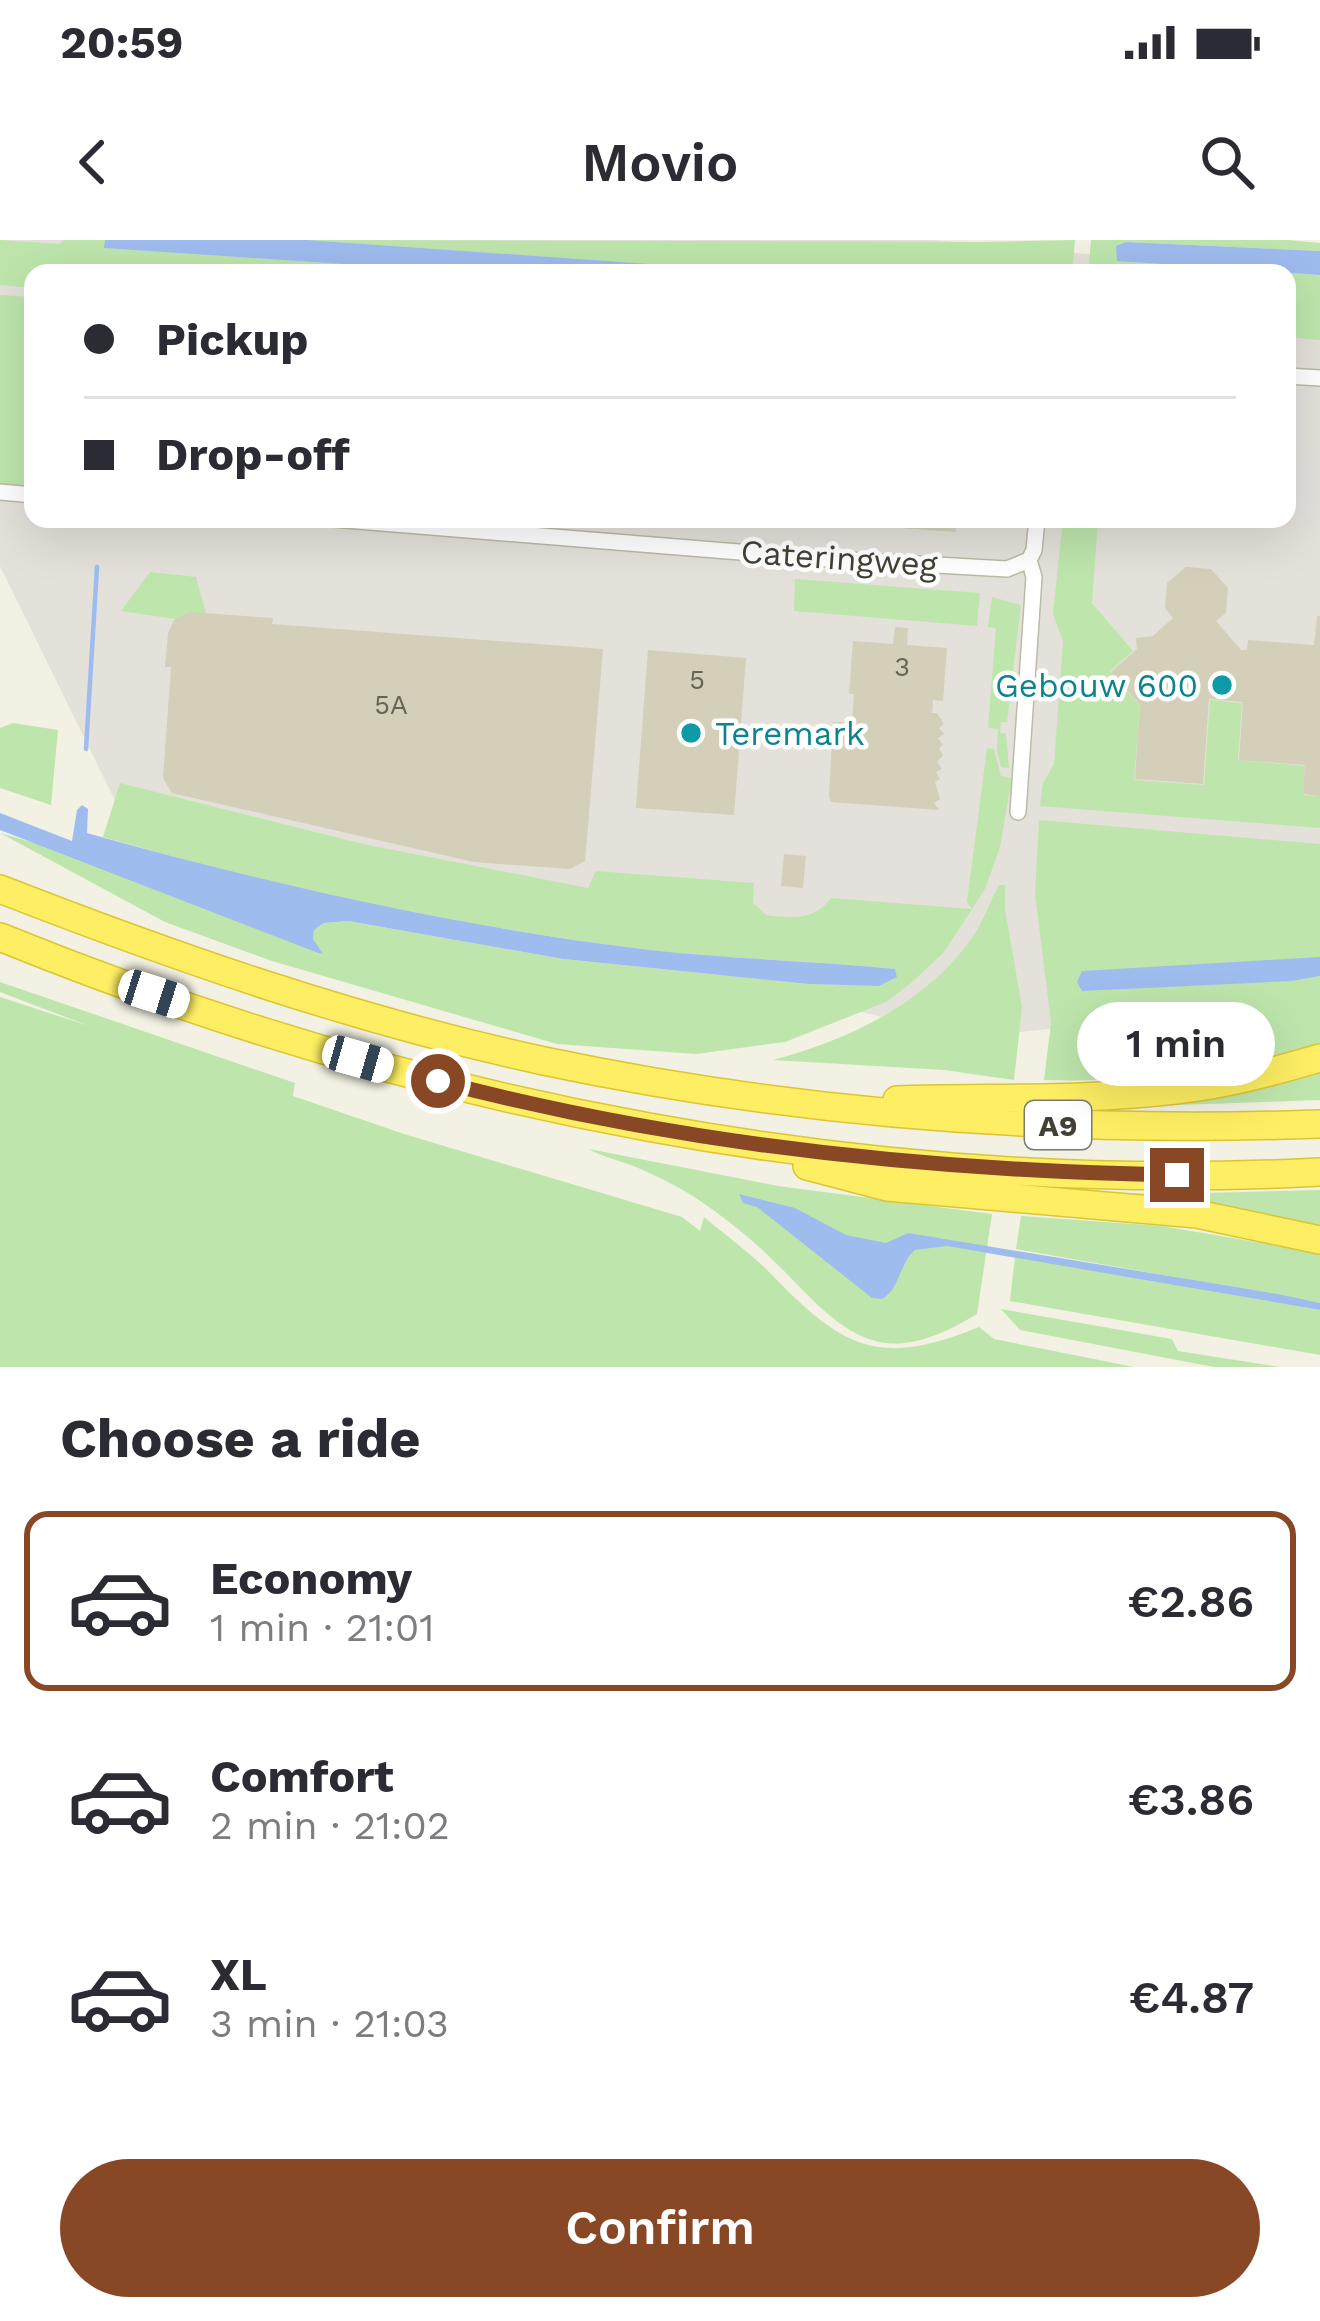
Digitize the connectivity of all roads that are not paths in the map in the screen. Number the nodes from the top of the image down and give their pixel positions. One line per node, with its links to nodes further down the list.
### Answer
1 (444, 528): 3 (street, Cateringweg)
2 (1036, 528): 3 (street)
3 (1029, 560): 4 (street)
4 (1018, 812)
5 (0, 889): 8 (highway, A9)
6 (0, 937): 10 (highway, A9)
7 (1320, 1058): 8 (highway)
8 (796, 1103): 9 (highway, A9)
9 (1320, 1124)
10 (681, 1133): 11 (highway, A9); 12 (highway, A9)
11 (1320, 1172)
12 (1320, 1240)

